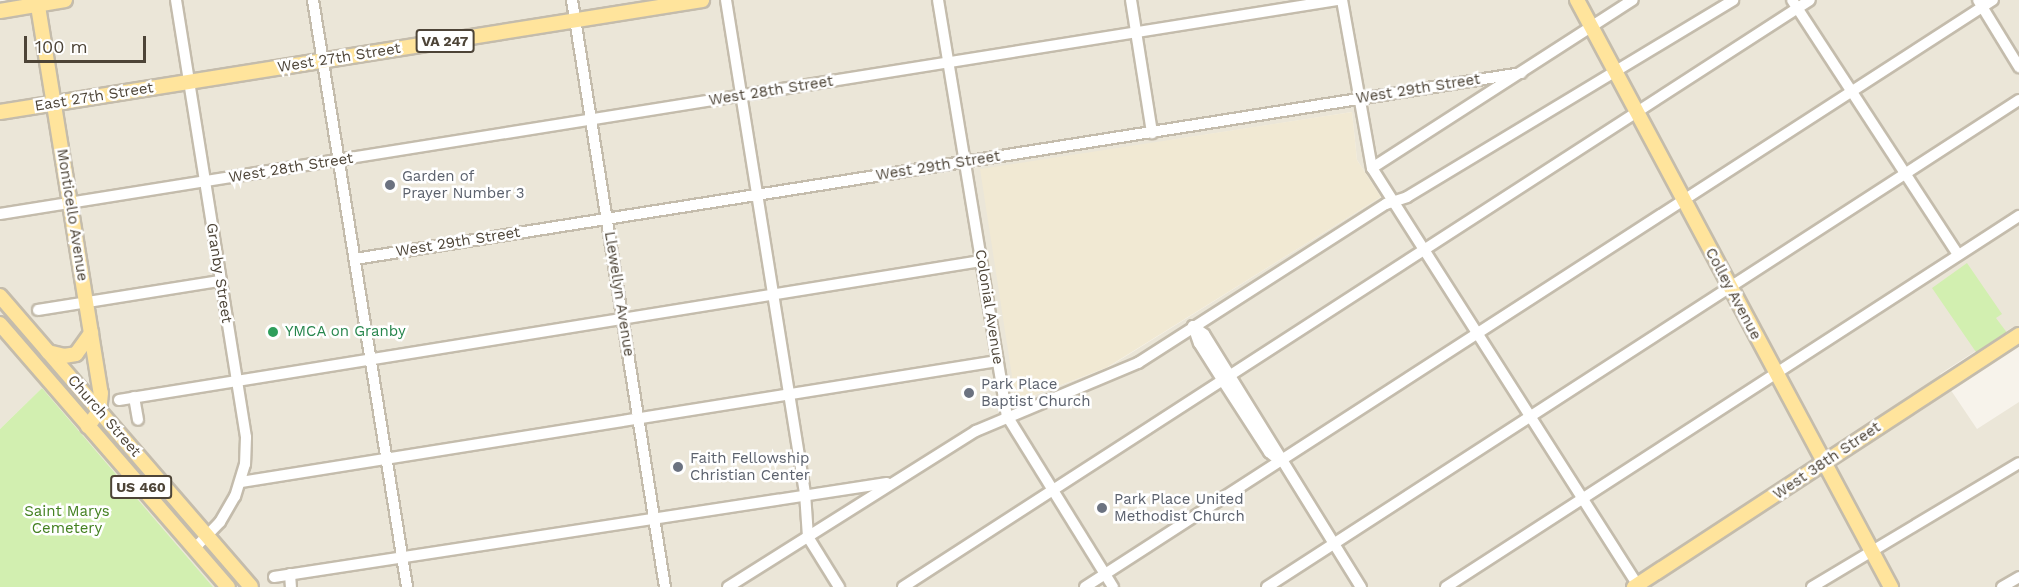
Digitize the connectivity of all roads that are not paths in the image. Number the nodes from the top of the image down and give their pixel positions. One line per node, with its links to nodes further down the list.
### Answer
1 (65, 0): 16 (main road)
2 (176, 0): 28 (street, Granby Street)
3 (313, 0): 23 (street)
4 (572, 0): 20 (street, Llewellyn Avenue)
5 (702, 0): 20 (main road, West 27th Street / VA 247)
6 (726, 0): 30 (street)
7 (938, 0): 24 (street, Colonial Avenue)
8 (1131, 0): 22 (street)
9 (1337, 0): 22 (street, West 28th Street)
10 (1342, 0): 31 (street)
11 (1577, 0): 21 (main road, Colley Avenue)
12 (1634, 0): 21 (street)
13 (1733, 0): 26 (street)
14 (1809, 0): 18 (street)
15 (1993, 0): 17 (street)
16 (37, 2): 19 (main road); 33 (main road, Monticello Avenue)
17 (1980, 3): 25 (street); 29 (street)
18 (1795, 4): 29 (street); 35 (street)
19 (0, 11)
20 (576, 20): 23 (main road, West 27th Street / VA 247); 36 (street, Llewellyn Avenue)
21 (1590, 28): 26 (main road, Colley Avenue); 27 (street)
22 (1136, 32): 24 (street, West 28th Street); 37 (street)
23 (322, 60): 28 (main road, West 27th Street / VA 247); 38 (street)
24 (949, 62): 30 (street, West 28th Street); 39 (street, Colonial Avenue)
25 (2019, 67)
26 (1613, 72): 35 (main road, Colley Avenue); 45 (street)
27 (1521, 73): 31 (street, West 29th Street); 40 (street)
28 (189, 82): 33 (main road, East 27th Street / VA 247); 42 (street, Granby Street)
29 (1852, 91): 41 (street); 44 (street)
30 (741, 95): 36 (street, West 28th Street); 43 (street)
31 (1358, 99): 37 (street, West 29th Street); 40 (street)
32 (2019, 100): 41 (street)
33 (53, 104): 34 (main road, East 27th Street / VA 247); 46 (main road, Monticello Avenue)
34 (0, 112)
35 (1635, 113): 44 (main road, Colley Avenue); 50 (street)
36 (591, 120): 38 (street, West 28th Street); 49 (street, Llewellyn Avenue)
37 (1152, 133): 39 (street, West 29th Street)
38 (339, 160): 42 (street, West 28th Street); 52 (street)
39 (965, 162): 43 (street, West 29th Street); 53 (street, Colonial Avenue)
40 (1372, 168): 45 (street)
41 (1905, 174): 51 (street); 55 (street)
42 (205, 182): 46 (street, West 28th Street); 54 (street, Granby Street)
43 (757, 195): 49 (street, West 29th Street); 56 (street)
44 (1682, 201): 55 (main road, Colley Avenue); 64 (street)
45 (1394, 202): 50 (street); 62 (street)
46 (70, 203): 47 (street, West 28th Street); 58 (main road, Monticello Avenue)
47 (0, 214)
48 (2019, 216): 51 (street)
49 (607, 218): 52 (street, West 29th Street); 60 (street, Llewellyn Avenue)
50 (1425, 250): 64 (street); 70 (street)
51 (1958, 255): 69 (street)
52 (355, 259): 67 (street)
53 (981, 261): 56 (street); 68 (street, Colonial Avenue)
54 (220, 281): 58 (street); 71 (street, Granby Street)
55 (1729, 288): 69 (main road, Colley Avenue); 77 (street)
56 (773, 294): 60 (street); 72 (street)
57 (1, 299): 66 (main road, Church Street)
58 (86, 302): 59 (street); 63 (main road, Monticello Avenue)
59 (38, 310)
60 (622, 318): 67 (street); 78 (street, Llewellyn Avenue)
61 (0, 324): 80 (main road, Church Street)
62 (1193, 326): 70 (street); 76 (street)
63 (91, 333): 66 (main road); 75 (main road, Monticello Avenue)
64 (1479, 333): 77 (street); 82 (street)
65 (2019, 335): 83 (main road, West 38th Street)
66 (48, 352): 75 (main road, Church Street)
67 (371, 358): 71 (street); 81 (street)
68 (997, 361): 72 (street); 76 (street, Colonial Avenue)
69 (1776, 374): 83 (main road, Colley Avenue); 89 (street)
70 (1226, 378): 82 (street); 87 (street)
71 (236, 379): 73 (street); 85 (street, Granby Street)
72 (789, 394): 78 (street); 88 (street)
73 (134, 397): 74 (street); 79 (street)
74 (119, 400)
75 (99, 411): 80 (main road); 92 (main road, Church Street / US 460)
76 (1007, 416): 86 (street); 87 (street, Colonial Avenue)
77 (1532, 416): 89 (street); 93 (street)
78 (638, 417): 81 (street); 90 (street, Llewellyn Avenue)
79 (138, 420)
80 (88, 426): 94 (main road, Church Street / US 460)
81 (387, 458): 85 (street); 96 (street)
82 (1280, 461): 93 (street); 98 (street)
83 (1823, 464): 95 (main road, Colley Avenue); 101 (main road, West 38th Street)
84 (2019, 464): 95 (street)
85 (240, 482): 92 (street, Granby Street)
86 (892, 482): 88 (street); 91 (street)
87 (1052, 491): 98 (street, Colonial Avenue); 110 (street)
88 (805, 493): 90 (street); 91 (street)
89 (1585, 497): 101 (street); 115 (street)
90 (654, 517): 96 (street); 106 (street, Llewellyn Avenue)
91 (811, 534): 107 (street); 108 (street); 109 (street)
92 (208, 536): 94 (street, Granby Street); 103 (main road, US 460)
93 (1334, 544): 113 (street); 114 (street)
94 (195, 548): 102 (main road, US 460)
95 (1871, 553): 116 (street); 117 (main road, Colley Avenue)
96 (402, 557): 97 (street); 105 (street)
97 (290, 574): 99 (street); 104 (street)
98 (1105, 574): 111 (street); 112 (street, Colonial Avenue)
99 (274, 577)
100 (2019, 577): 118 (street)
101 (1637, 586)
102 (228, 587)
103 (251, 587)
104 (291, 587)
105 (407, 587)
106 (665, 587)
107 (728, 587)
108 (839, 587)
109 (846, 587)
110 (903, 587)
111 (1085, 587)
112 (1113, 587)
113 (1267, 587)
114 (1361, 587)
115 (1446, 587)
116 (1812, 587)
117 (1891, 587)
118 (2002, 587)

